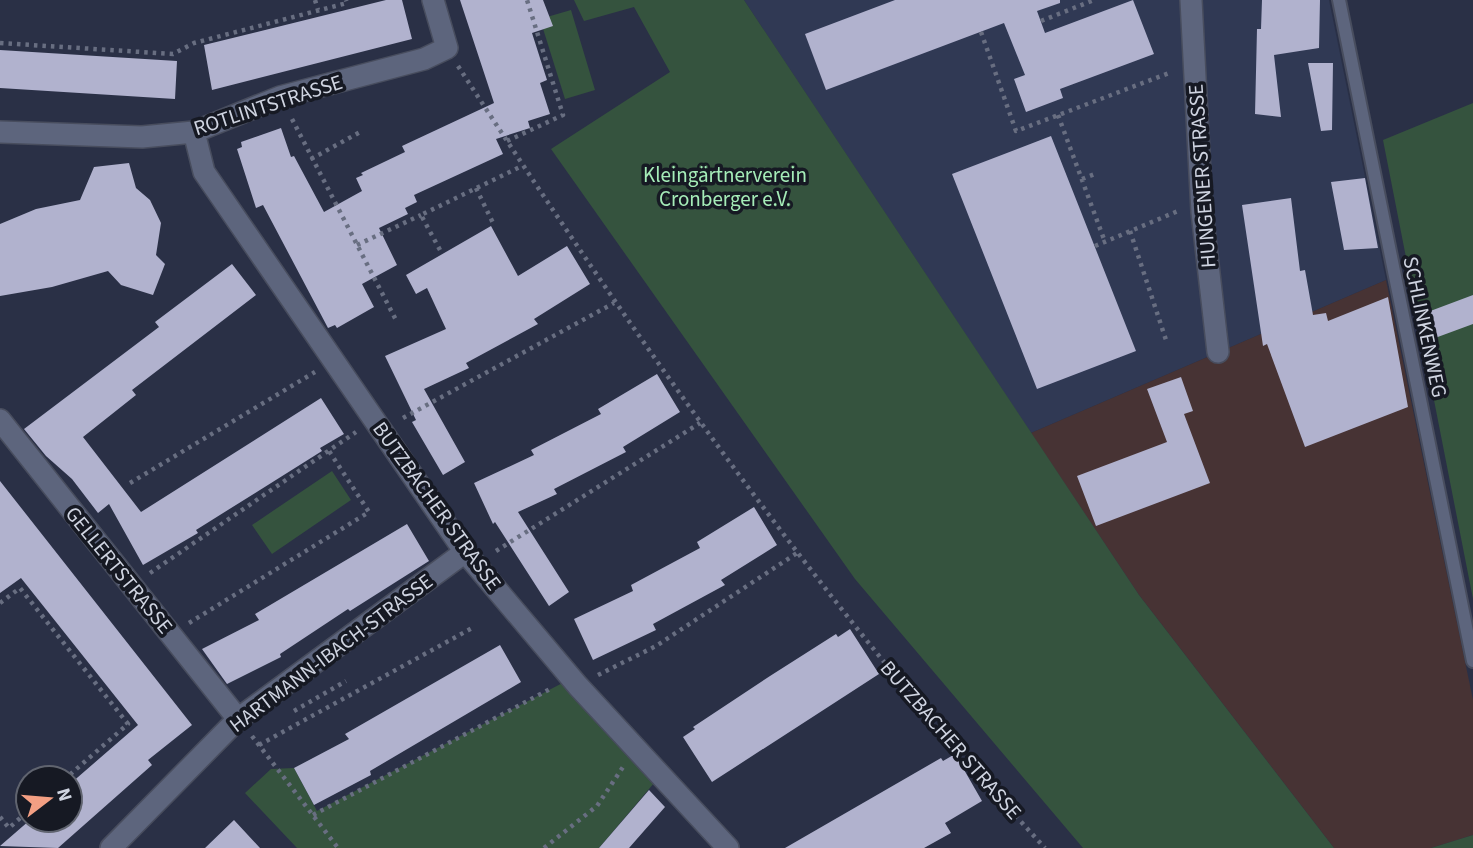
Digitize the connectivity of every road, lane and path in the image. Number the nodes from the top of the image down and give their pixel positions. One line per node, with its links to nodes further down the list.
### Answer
1 (315, 0): 8 (path)
2 (346, 0): 8 (path)
3 (433, 0): 12 (street)
4 (527, 0): 19 (path)
5 (1094, 0): 9 (path)
6 (1191, 0): 36 (street, HUNGENER STRASSE)
7 (1339, 0): 49 (lane, SCHLINKENWEG)
8 (318, 10): 11 (path)
9 (1041, 21)
10 (981, 32): 15 (path)
11 (0, 43)
12 (447, 48): 14 (street, ROTLINTSTRASSE); 19 (path)
13 (1178, 72): 15 (path)
14 (281, 97): 18 (street, ROTLINTSTRASSE); 20 (path)
15 (1058, 115): 23 (path)
16 (362, 131): 20 (path)
17 (0, 132): 18 (street, ROTLINTSTRASSE)
18 (194, 132): 40 (street, BUTZBACHER STRASSE)
19 (507, 141): 21 (path)
20 (312, 159): 30 (path)
21 (522, 166): 24 (path); 33 (path)
22 (1095, 174): 23 (path)
23 (1082, 179): 29 (path)
24 (475, 188): 26 (path); 27 (path)
25 (1187, 208): 28 (path)
26 (421, 215): 30 (path); 32 (path)
27 (493, 223)
28 (1130, 231): 29 (path); 35 (path)
29 (1105, 242): 31 (path)
30 (357, 246): 34 (path)
31 (1094, 246)
32 (440, 250)
33 (614, 303): 39 (path); 40 (path)
34 (397, 322)
35 (1167, 343)
36 (1218, 352)
37 (315, 372): 42 (path)
38 (0, 420): 45 (street, GELLERTSTRASSE)
39 (700, 423): 43 (path); 44 (path)
40 (378, 425): 41 (path); 44 (street, BUTZBACHER STRASSE)
41 (329, 451): 45 (path); 48 (path)
42 (130, 484)
43 (797, 553): 50 (path); 62 (path, BUTZBACHER STRASSE)
44 (470, 558): 50 (street, BUTZBACHER STRASSE); 51 (street, HARTMANN-IBACH-STRASSE)
45 (132, 586): 48 (street, GELLERTSTRASSE)
46 (0, 603): 54 (path)
47 (474, 627): 52 (path)
48 (171, 635): 51 (street, GELLERTSTRASSE)
49 (1473, 661)
50 (575, 682): 53 (street, BUTZBACHER STRASSE); 55 (path)
51 (238, 719): 52 (path); 58 (street, HARTMANN-IBACH-STRASSE)
52 (259, 745): 55 (path)
53 (634, 748): 60 (path); 61 (street, BUTZBACHER STRASSE)
54 (82, 764)
55 (313, 815): 59 (path)
56 (0, 817): 57 (path)
57 (14, 824)
58 (111, 848)
59 (338, 848)
60 (544, 848)
61 (728, 848)
62 (1045, 848)

